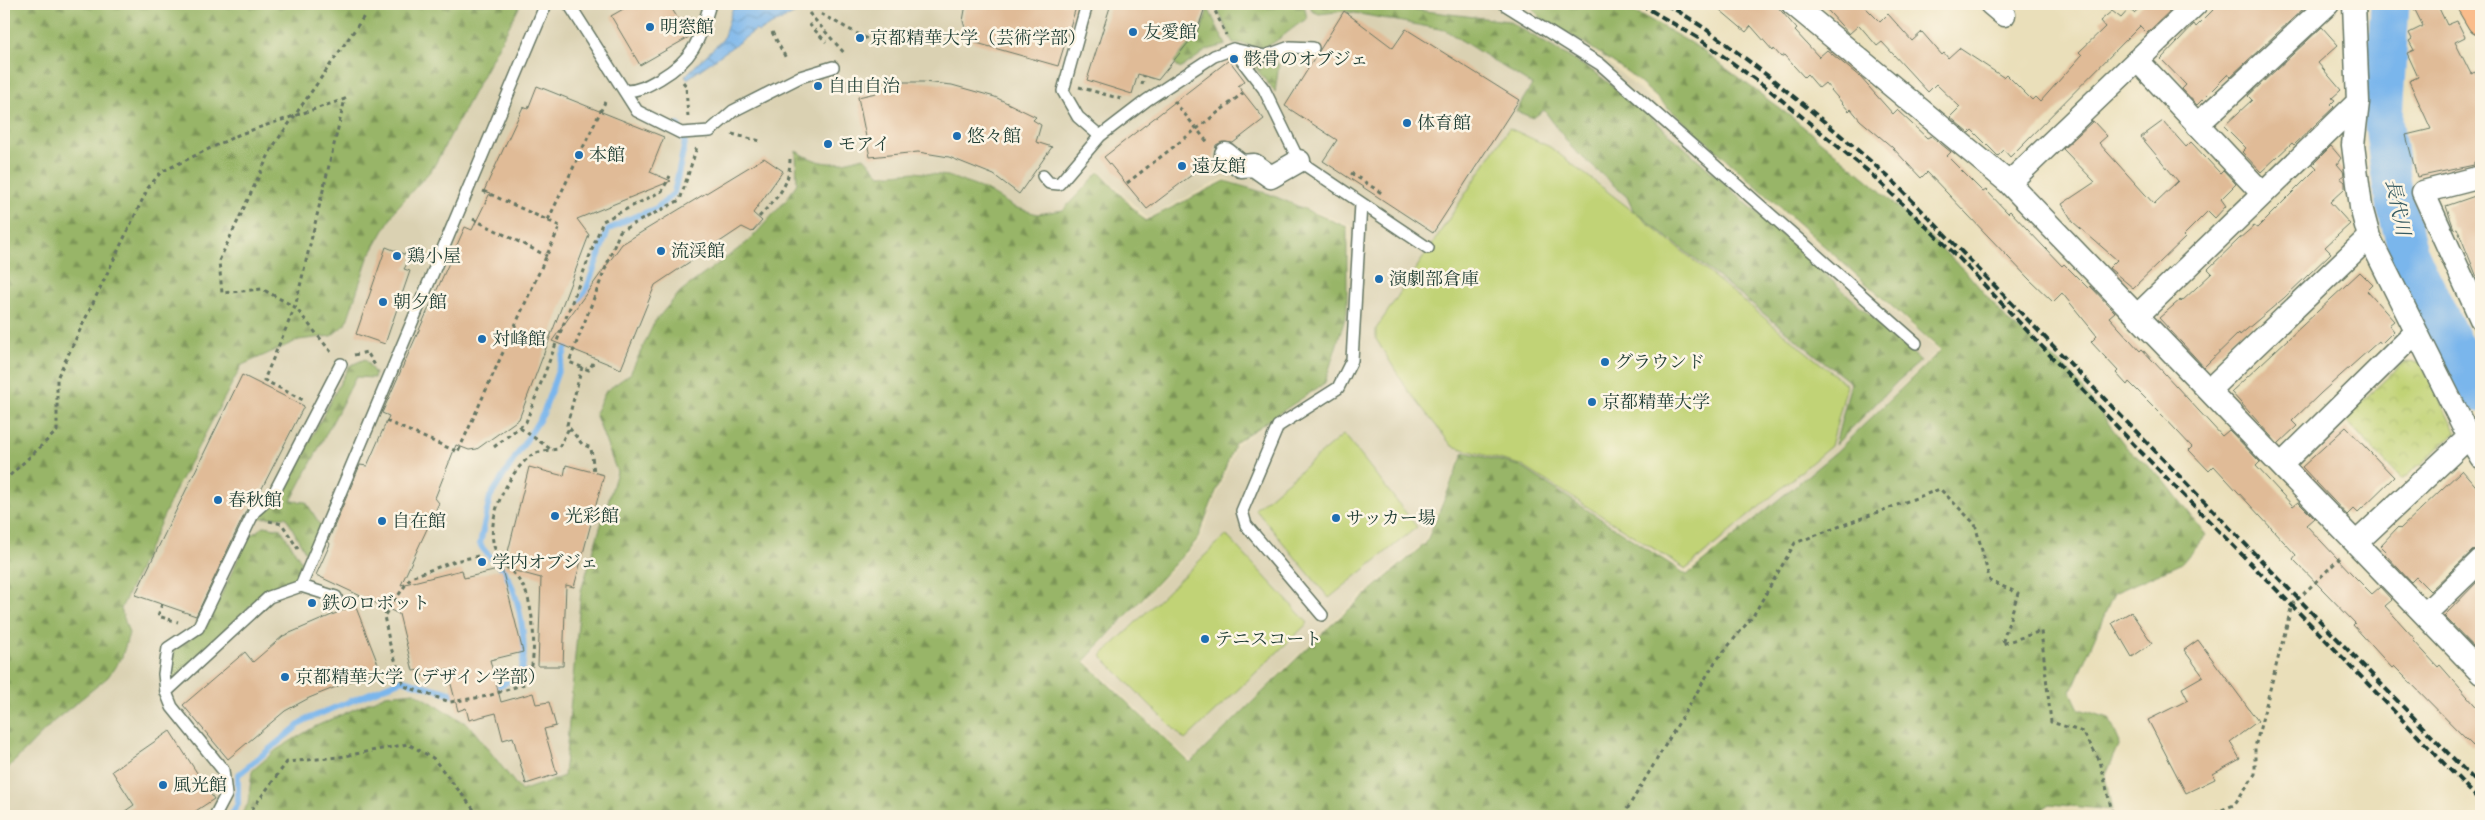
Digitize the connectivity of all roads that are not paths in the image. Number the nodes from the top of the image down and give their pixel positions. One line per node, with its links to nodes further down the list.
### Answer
1 (546, 4): 40 (lane)
2 (569, 4): 16 (lane)
3 (710, 4): 16 (lane)
4 (1087, 4): 19 (lane)
5 (1504, 4): 32 (lane)
6 (1793, 4): 24 (street)
7 (2196, 4): 14 (street)
8 (2328, 4): 18 (street)
9 (2354, 4): 17 (street)
10 (2471, 4): 11 (main road)
11 (2481, 21)
12 (1313, 48): 13 (lane)
13 (1233, 50): 19 (lane); 21 (lane)
14 (2137, 60): 18 (street); 24 (street)
15 (833, 67): 16 (lane)
16 (625, 91)
17 (2358, 102): 25 (street); 27 (street)
18 (2197, 125): 25 (street)
19 (1100, 136): 22 (lane)
20 (1218, 150): 21 (street)
21 (1300, 161): 26 (lane)
22 (1043, 176)
23 (2481, 177): 30 (street)
24 (2009, 183): 29 (street)
25 (2262, 194): 29 (street)
26 (1361, 204): 28 (lane); 43 (lane)
27 (2369, 237): 31 (street); 34 (street)
28 (1428, 248)
29 (2137, 316): 34 (street)
30 (2481, 319)
31 (2416, 332): 35 (street); 37 (street)
32 (1916, 343)
33 (341, 364): 45 (lane)
34 (2209, 390): 37 (street)
35 (2469, 437): 36 (street); 38 (street)
36 (2481, 457)
37 (2281, 465): 38 (street)
38 (2356, 543): 42 (street)
39 (2481, 560): 42 (street)
40 (301, 586): 41 (lane); 45 (lane)
41 (336, 597)
42 (2425, 614): 44 (street)
43 (1322, 616)
44 (2481, 673)
45 (166, 692): 46 (lane)
46 (215, 816)

